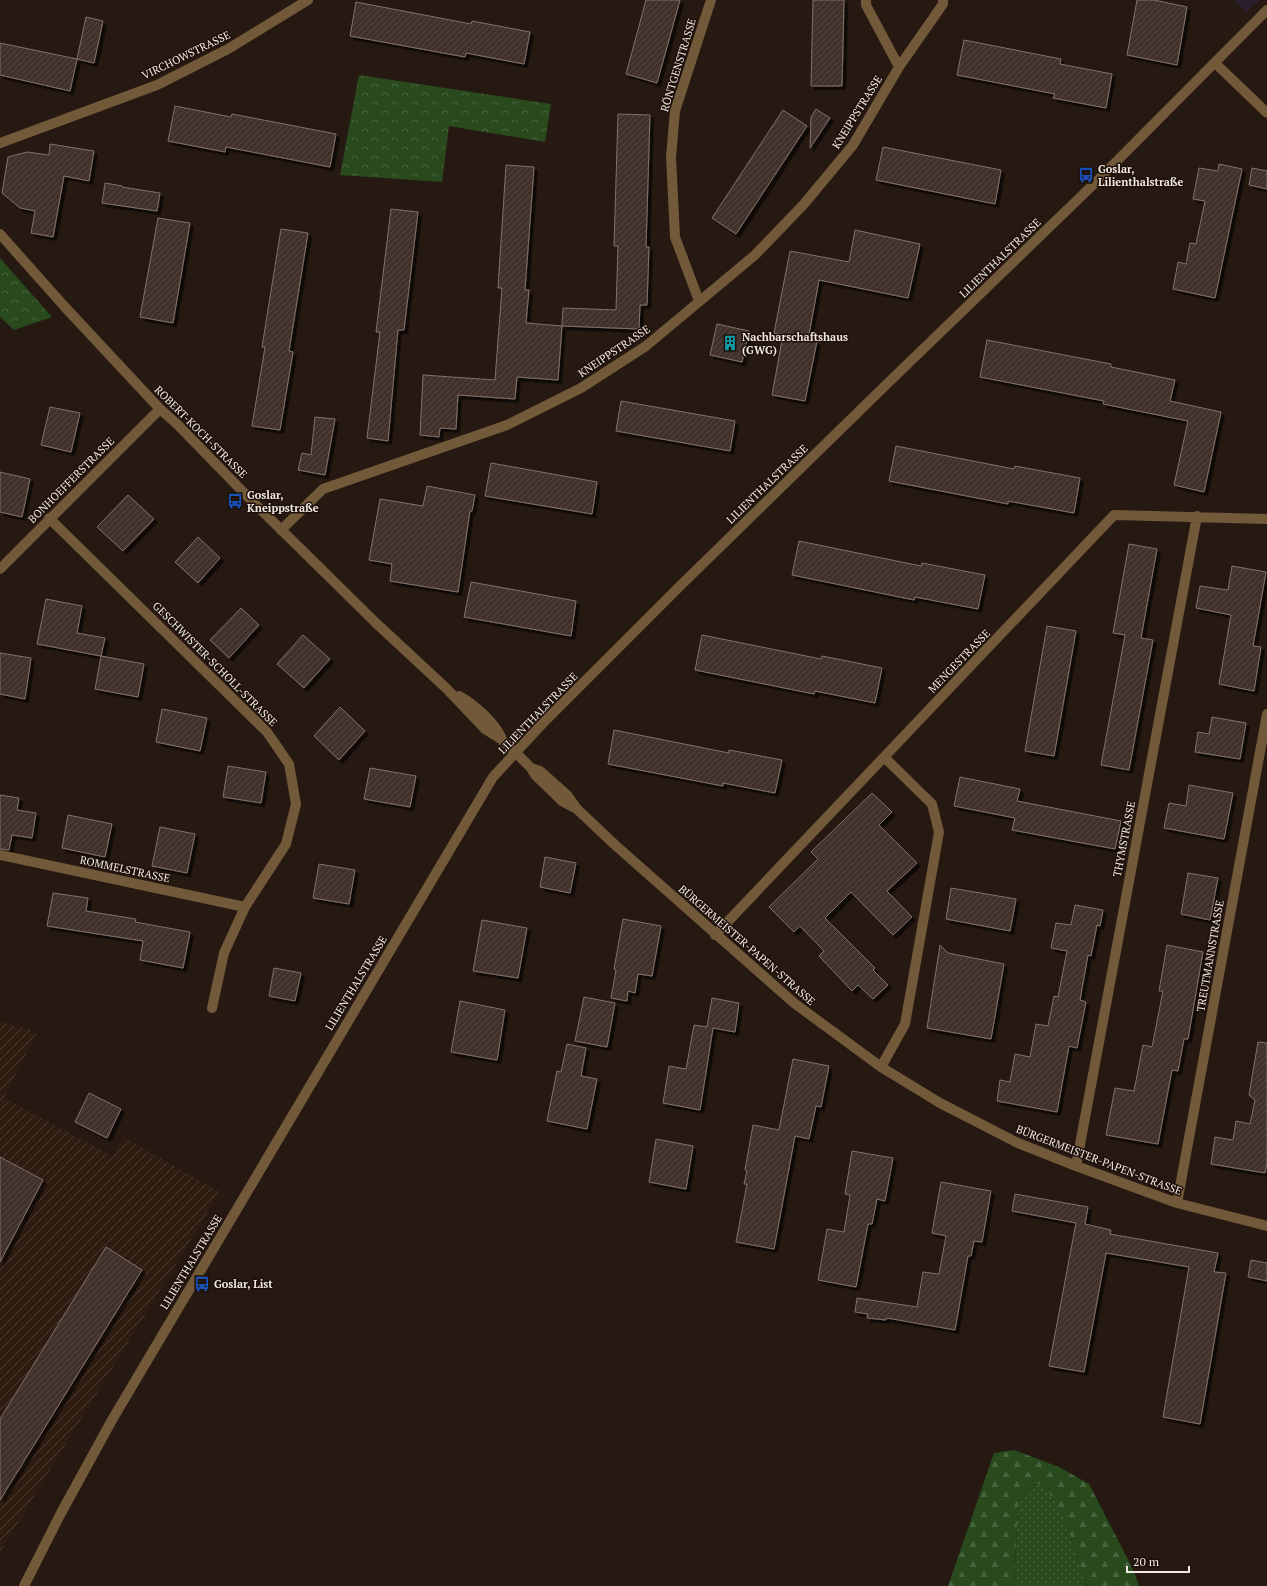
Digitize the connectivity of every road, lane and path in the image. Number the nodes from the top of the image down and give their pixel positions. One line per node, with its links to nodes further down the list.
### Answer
1 (308, 0): 9 (street, VIRCHOWSTRASSE)
2 (711, 0): 11 (street, RÖNTGENSTRASSE)
3 (866, 0): 7 (street)
4 (943, 0): 7 (street, KNEIPPSTRASSE)
5 (1267, 10): 6 (street, LILIENTHALSTRASSE)
6 (1215, 62): 8 (street); 19 (street, LILIENTHALSTRASSE)
7 (899, 67): 11 (street, KNEIPPSTRASSE)
8 (1267, 113)
9 (0, 143)
10 (0, 234): 12 (street, ROBERT-KOCH-STRASSE)
11 (699, 301): 16 (street, KNEIPPSTRASSE)
12 (160, 409): 14 (street, BONHOEFFERSTRASSE); 16 (street, ROBERT-KOCH-STRASSE)
13 (1197, 516): 15 (street, MENGESTRASSE); 20 (street, MENGESTRASSE); 26 (street, THYMSTRASSE)
14 (49, 518): 17 (street, BONHOEFFERSTRASSE); 22 (street, GESCHWISTER-SCHOLL-STRASSE)
15 (1267, 519)
16 (281, 530): 19 (street, ROBERT-KOCH-STRASSE)
17 (0, 569)
18 (1267, 714): 27 (street, TREUTMANNSTRASSE)
19 (516, 753): 23 (street, BÜRGERMEISTER-PAPEN-STRASSE); 29 (street, LILIENTHALSTRASSE)
20 (884, 757): 23 (street, MENGESTRASSE); 25 (street)
21 (0, 855): 22 (street, ROMMELSTRASSE)
22 (245, 907): 24 (street, GESCHWISTER-SCHOLL-STRASSE)
23 (715, 935): 25 (street, BÜRGERMEISTER-PAPEN-STRASSE)
24 (212, 1008)
25 (881, 1066): 26 (street, BÜRGERMEISTER-PAPEN-STRASSE)
26 (1076, 1166): 27 (street, BÜRGERMEISTER-PAPEN-STRASSE)
27 (1177, 1203): 28 (street, BÜRGERMEISTER-PAPEN-STRASSE)
28 (1267, 1226)
29 (24, 1586)

